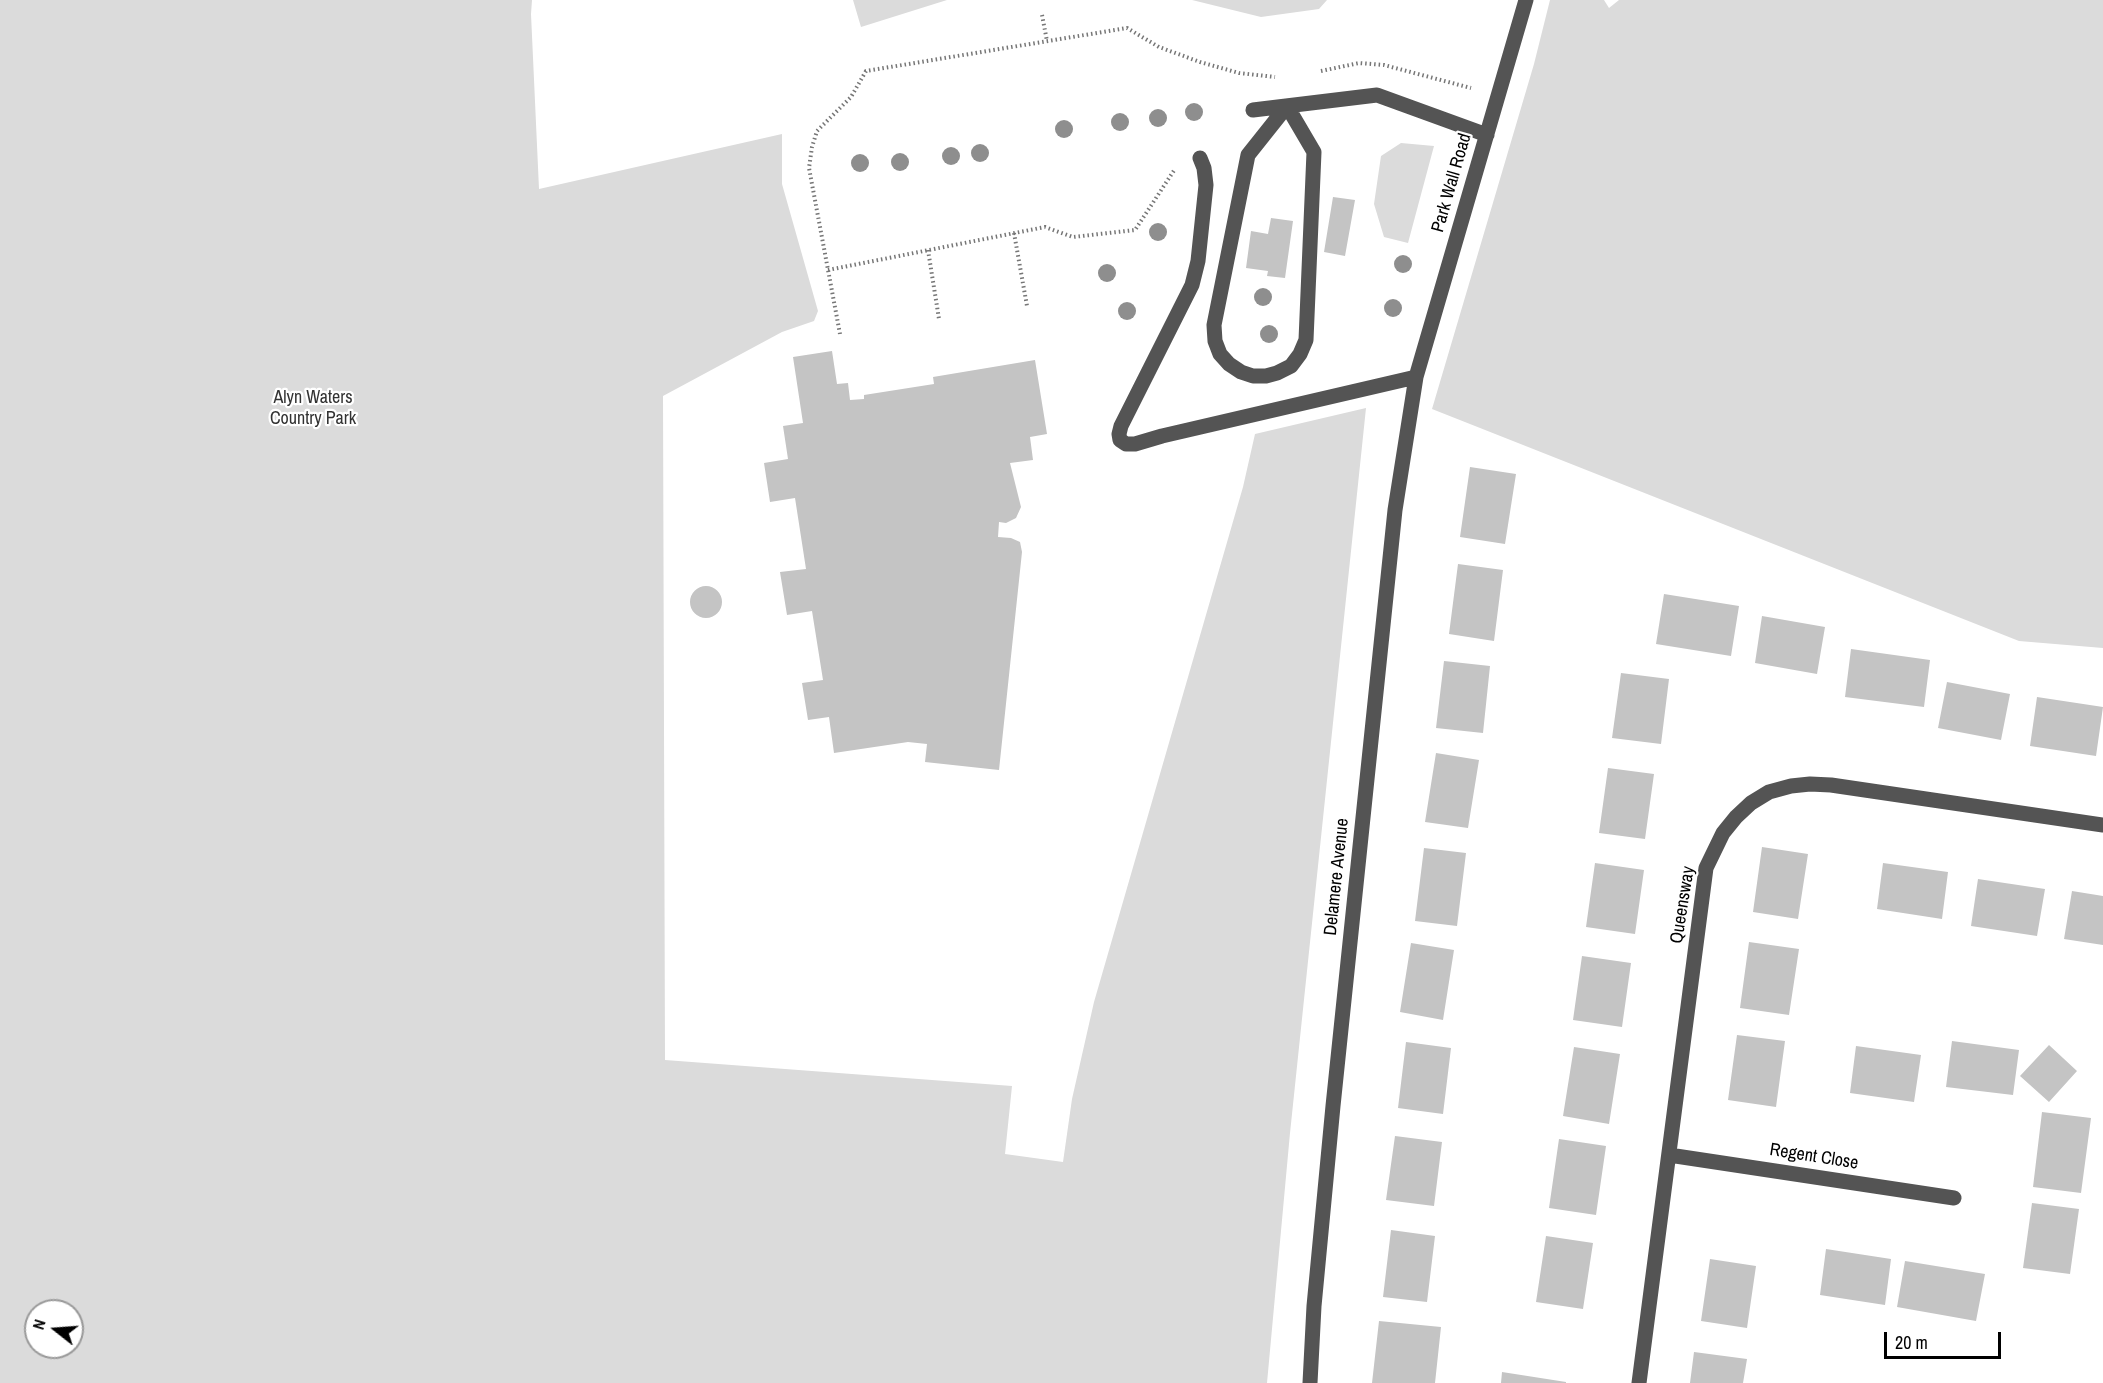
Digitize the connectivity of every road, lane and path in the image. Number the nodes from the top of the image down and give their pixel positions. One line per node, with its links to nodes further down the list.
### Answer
1 (1526, 0): 6 (street, Park Wall Road)
2 (1042, 15): 3 (path)
3 (1047, 41): 5 (path); 14 (path)
4 (1319, 71): 6 (path)
5 (1280, 78)
6 (1498, 95): 9 (street, Park Wall Road)
7 (1287, 106): 7 (street); 8 (street); 9 (street)
8 (1253, 110)
9 (1487, 135): 18 (street, Park Wall Road)
10 (1200, 158): 18 (street)
11 (1180, 161): 12 (path)
12 (1014, 233): 13 (path); 15 (path)
13 (928, 250): 14 (path); 16 (path)
14 (828, 270): 17 (path)
15 (1027, 306)
16 (939, 319)
17 (840, 334)
18 (1416, 377): 22 (street, Delamere Avenue)
19 (2103, 825): 20 (street, Queensway)
20 (1669, 1155): 21 (street, Regent Close); 23 (street, Queensway)
21 (1953, 1198)
22 (1310, 1383)
23 (1640, 1383)

